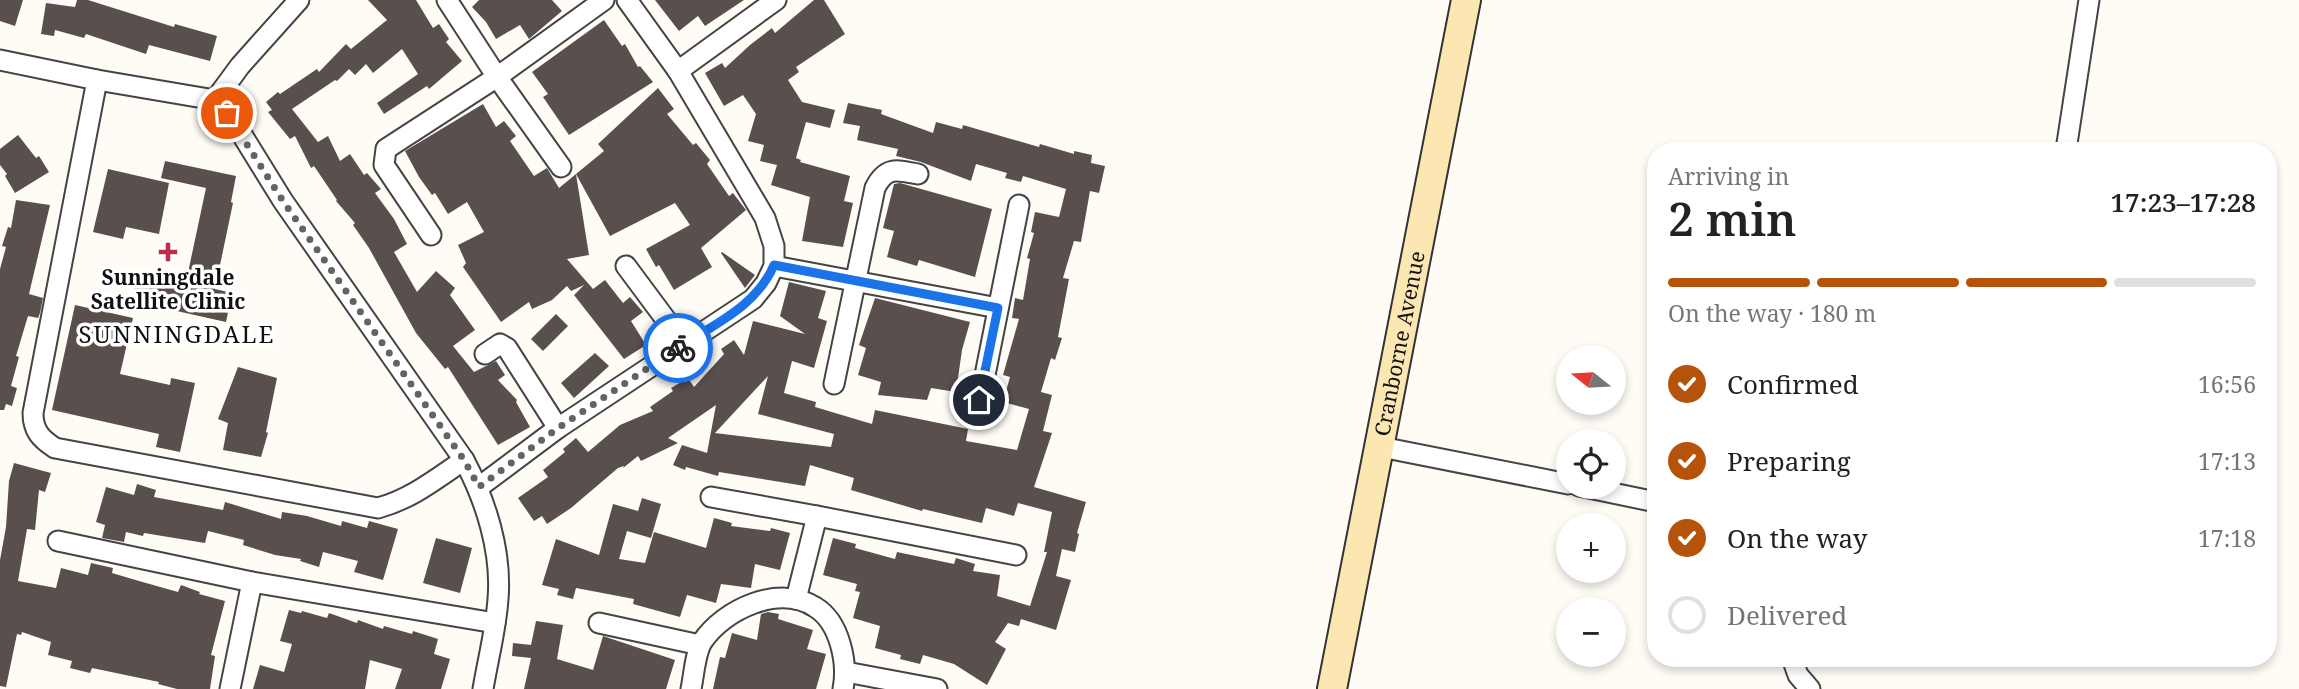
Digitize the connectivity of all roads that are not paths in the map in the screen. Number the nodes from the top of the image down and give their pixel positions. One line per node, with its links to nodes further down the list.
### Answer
1 (299, 0): 12 (street)
2 (446, 0): 10 (street)
3 (604, 0): 10 (street)
4 (627, 0): 9 (street)
5 (776, 0): 9 (street)
6 (1466, 0): 27 (street, Cranborne Avenue)
7 (2089, 0): 13 (street)
8 (0, 60): 11 (street)
9 (678, 71): 18 (street)
10 (497, 77): 14 (street); 17 (street)
11 (97, 80): 12 (street); 28 (street)
12 (215, 100): 28 (street)
13 (2067, 142)
14 (561, 167)
15 (918, 174): 20 (street)
16 (1019, 205): 21 (street)
17 (432, 235)
18 (774, 265): 20 (street); 22 (street)
19 (626, 266): 22 (street)
20 (854, 281): 21 (street); 24 (street)
21 (998, 308): 25 (street)
22 (684, 344): 26 (street)
23 (485, 354): 26 (street)
24 (834, 384)
25 (979, 400)
26 (558, 428): 30 (street)
27 (1381, 447): 29 (street); 48 (street, Cranborne Avenue)
28 (464, 460): 30 (street)
29 (1556, 482)
30 (479, 487): 40 (street)
31 (1626, 496): 33 (street)
32 (711, 497): 34 (street)
33 (1647, 500)
34 (817, 516): 36 (street); 38 (street)
35 (58, 541): 37 (street)
36 (1016, 555)
37 (252, 582): 40 (street); 44 (street)
38 (796, 599): 41 (street); 43 (street)
39 (598, 623): 41 (street)
40 (495, 624): 45 (street)
41 (701, 645): 46 (street)
42 (1795, 667): 49 (street)
43 (845, 681): 47 (street)
44 (230, 689)
45 (483, 689)
46 (691, 689)
47 (937, 689)
48 (1332, 689)
49 (1810, 689)

